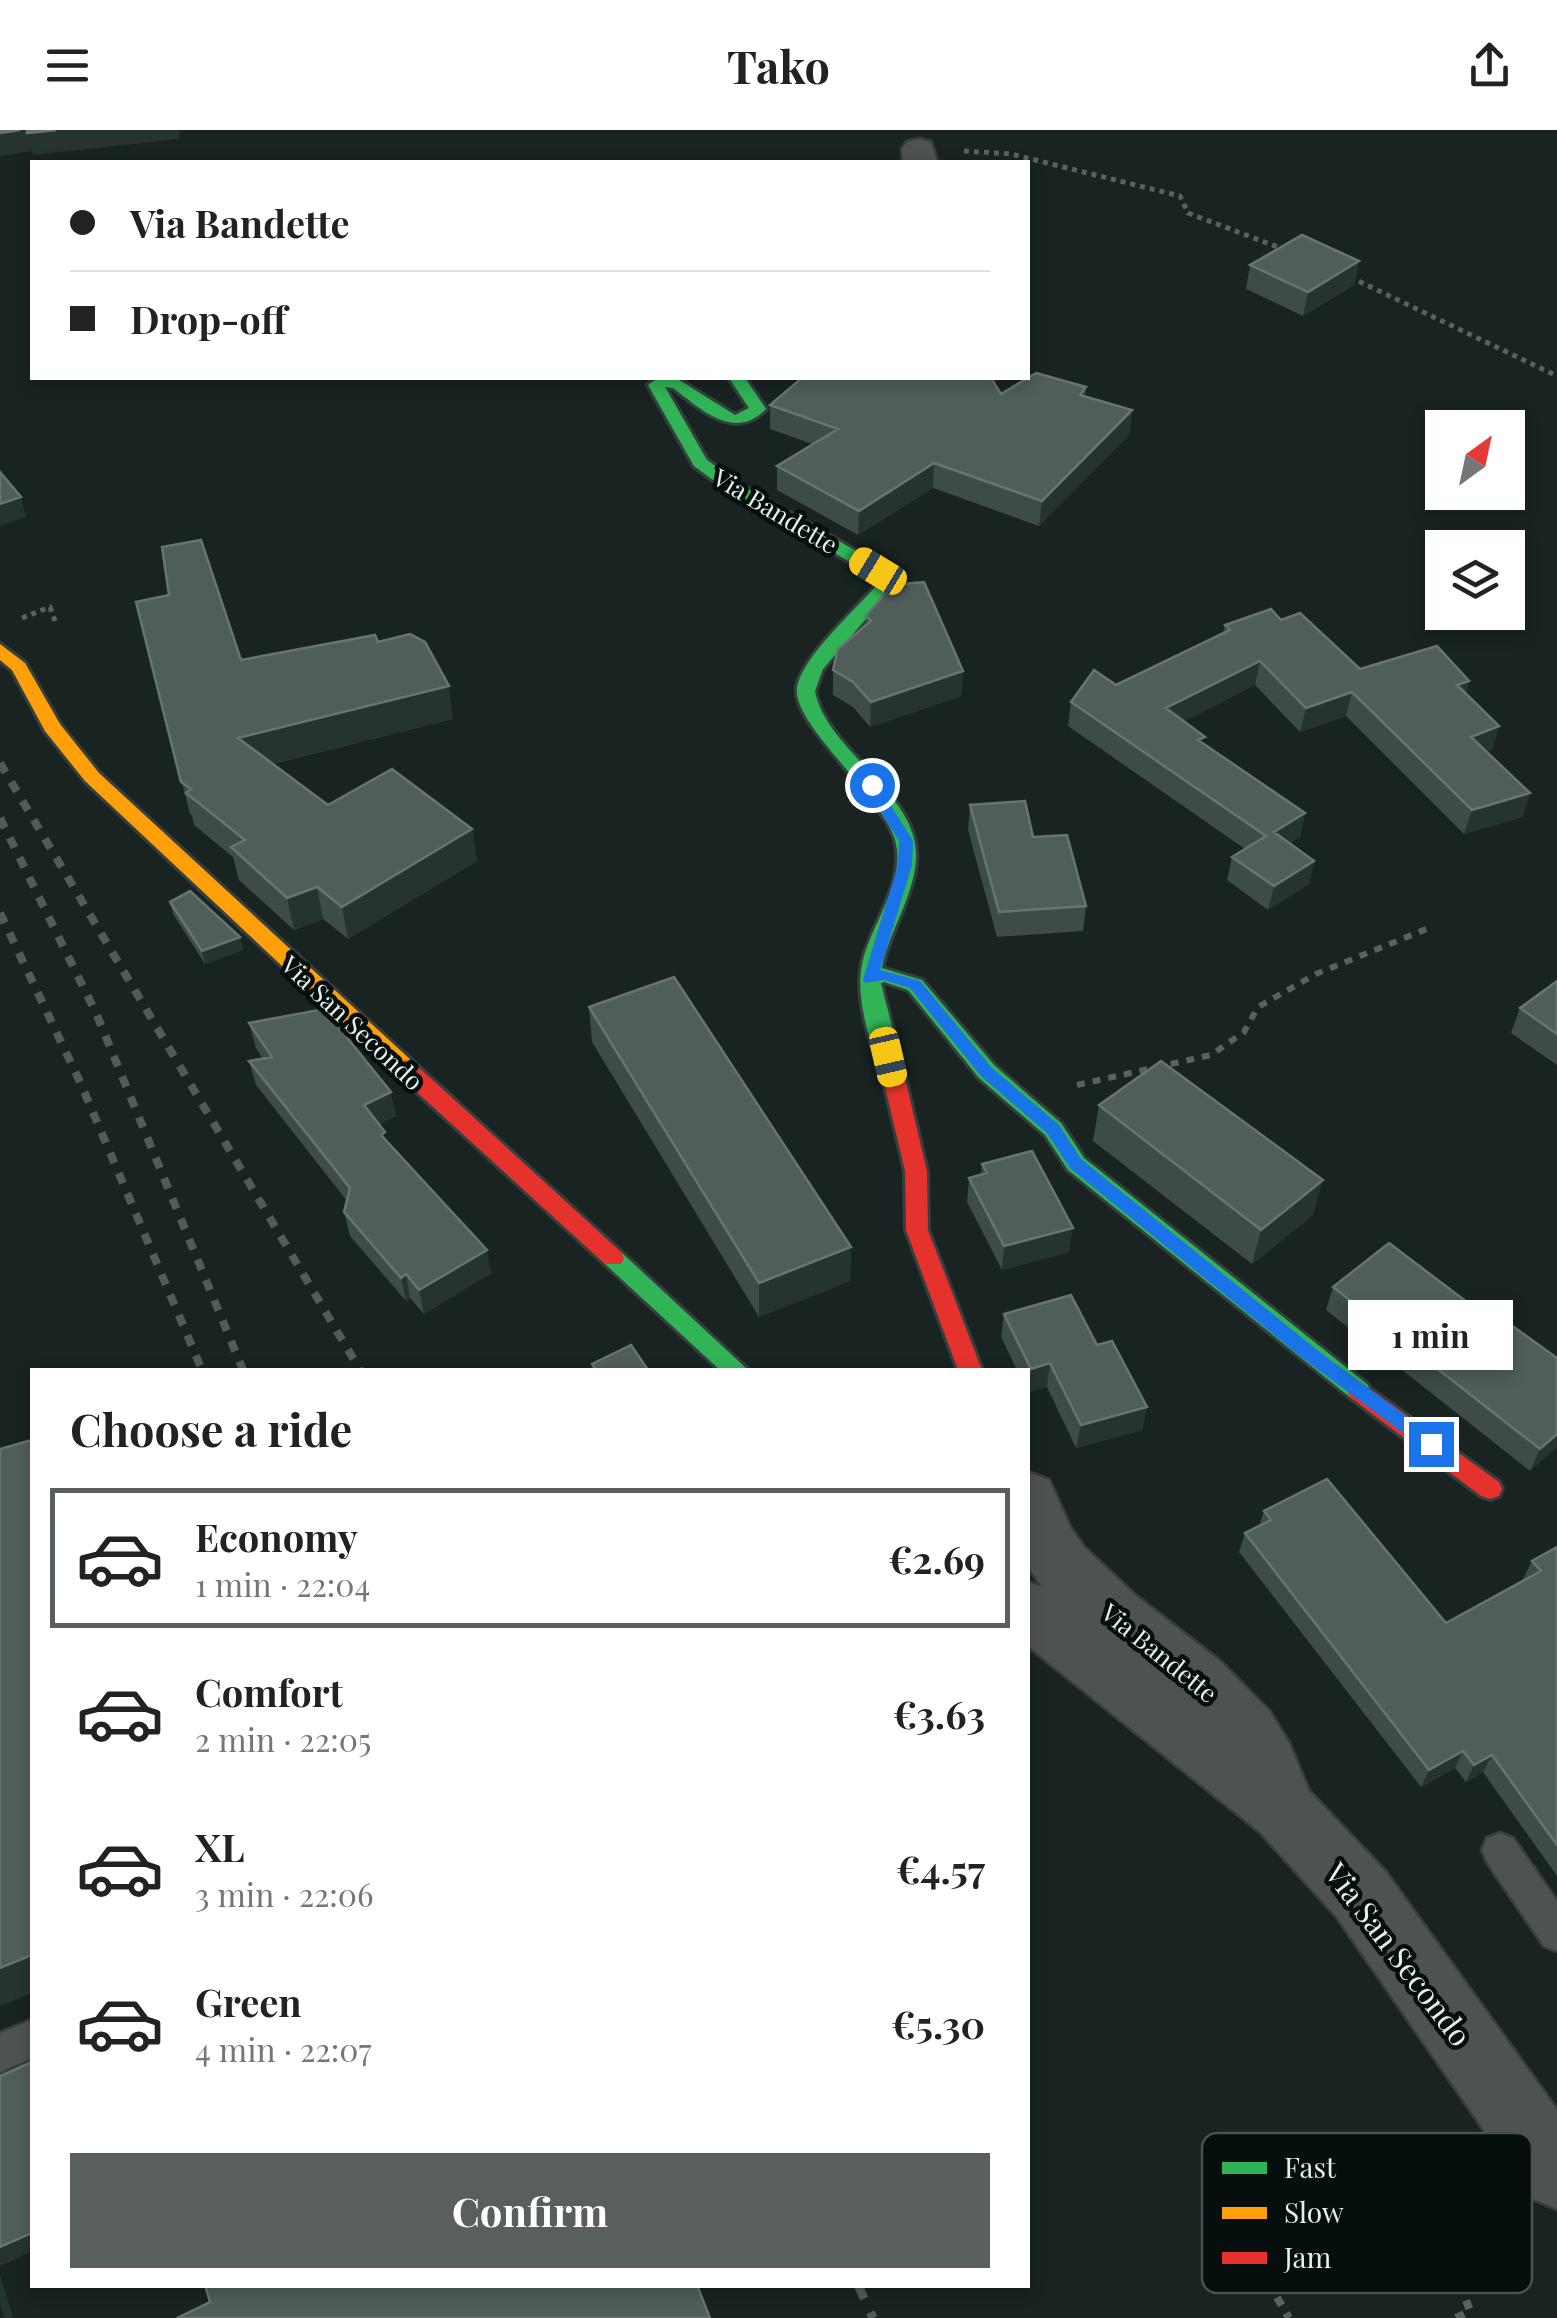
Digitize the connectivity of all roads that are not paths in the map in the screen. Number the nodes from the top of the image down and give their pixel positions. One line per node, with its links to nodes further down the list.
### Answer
1 (664, 380): 5 (street, Via Bandette)
2 (678, 380): 3 (street, Via Bandette)
3 (738, 380)
4 (0, 650): 6 (street, Via San Secondo)
5 (870, 980): 7 (street); 8 (street)
6 (734, 1368)
7 (969, 1368)
8 (1490, 1488)
9 (1030, 1503): 11 (street, Via Bandette)
10 (1030, 1611): 11 (street, Via San Secondo)
11 (1283, 1810): 16 (street, Via San Secondo)
12 (1500, 1850): 13 (lane)
13 (1557, 1932)
14 (30, 2040): 15 (lane)
15 (0, 2053)
16 (1530, 2133)
17 (1532, 2137): 18 (street, Via San Secondo)
18 (1557, 2172)

